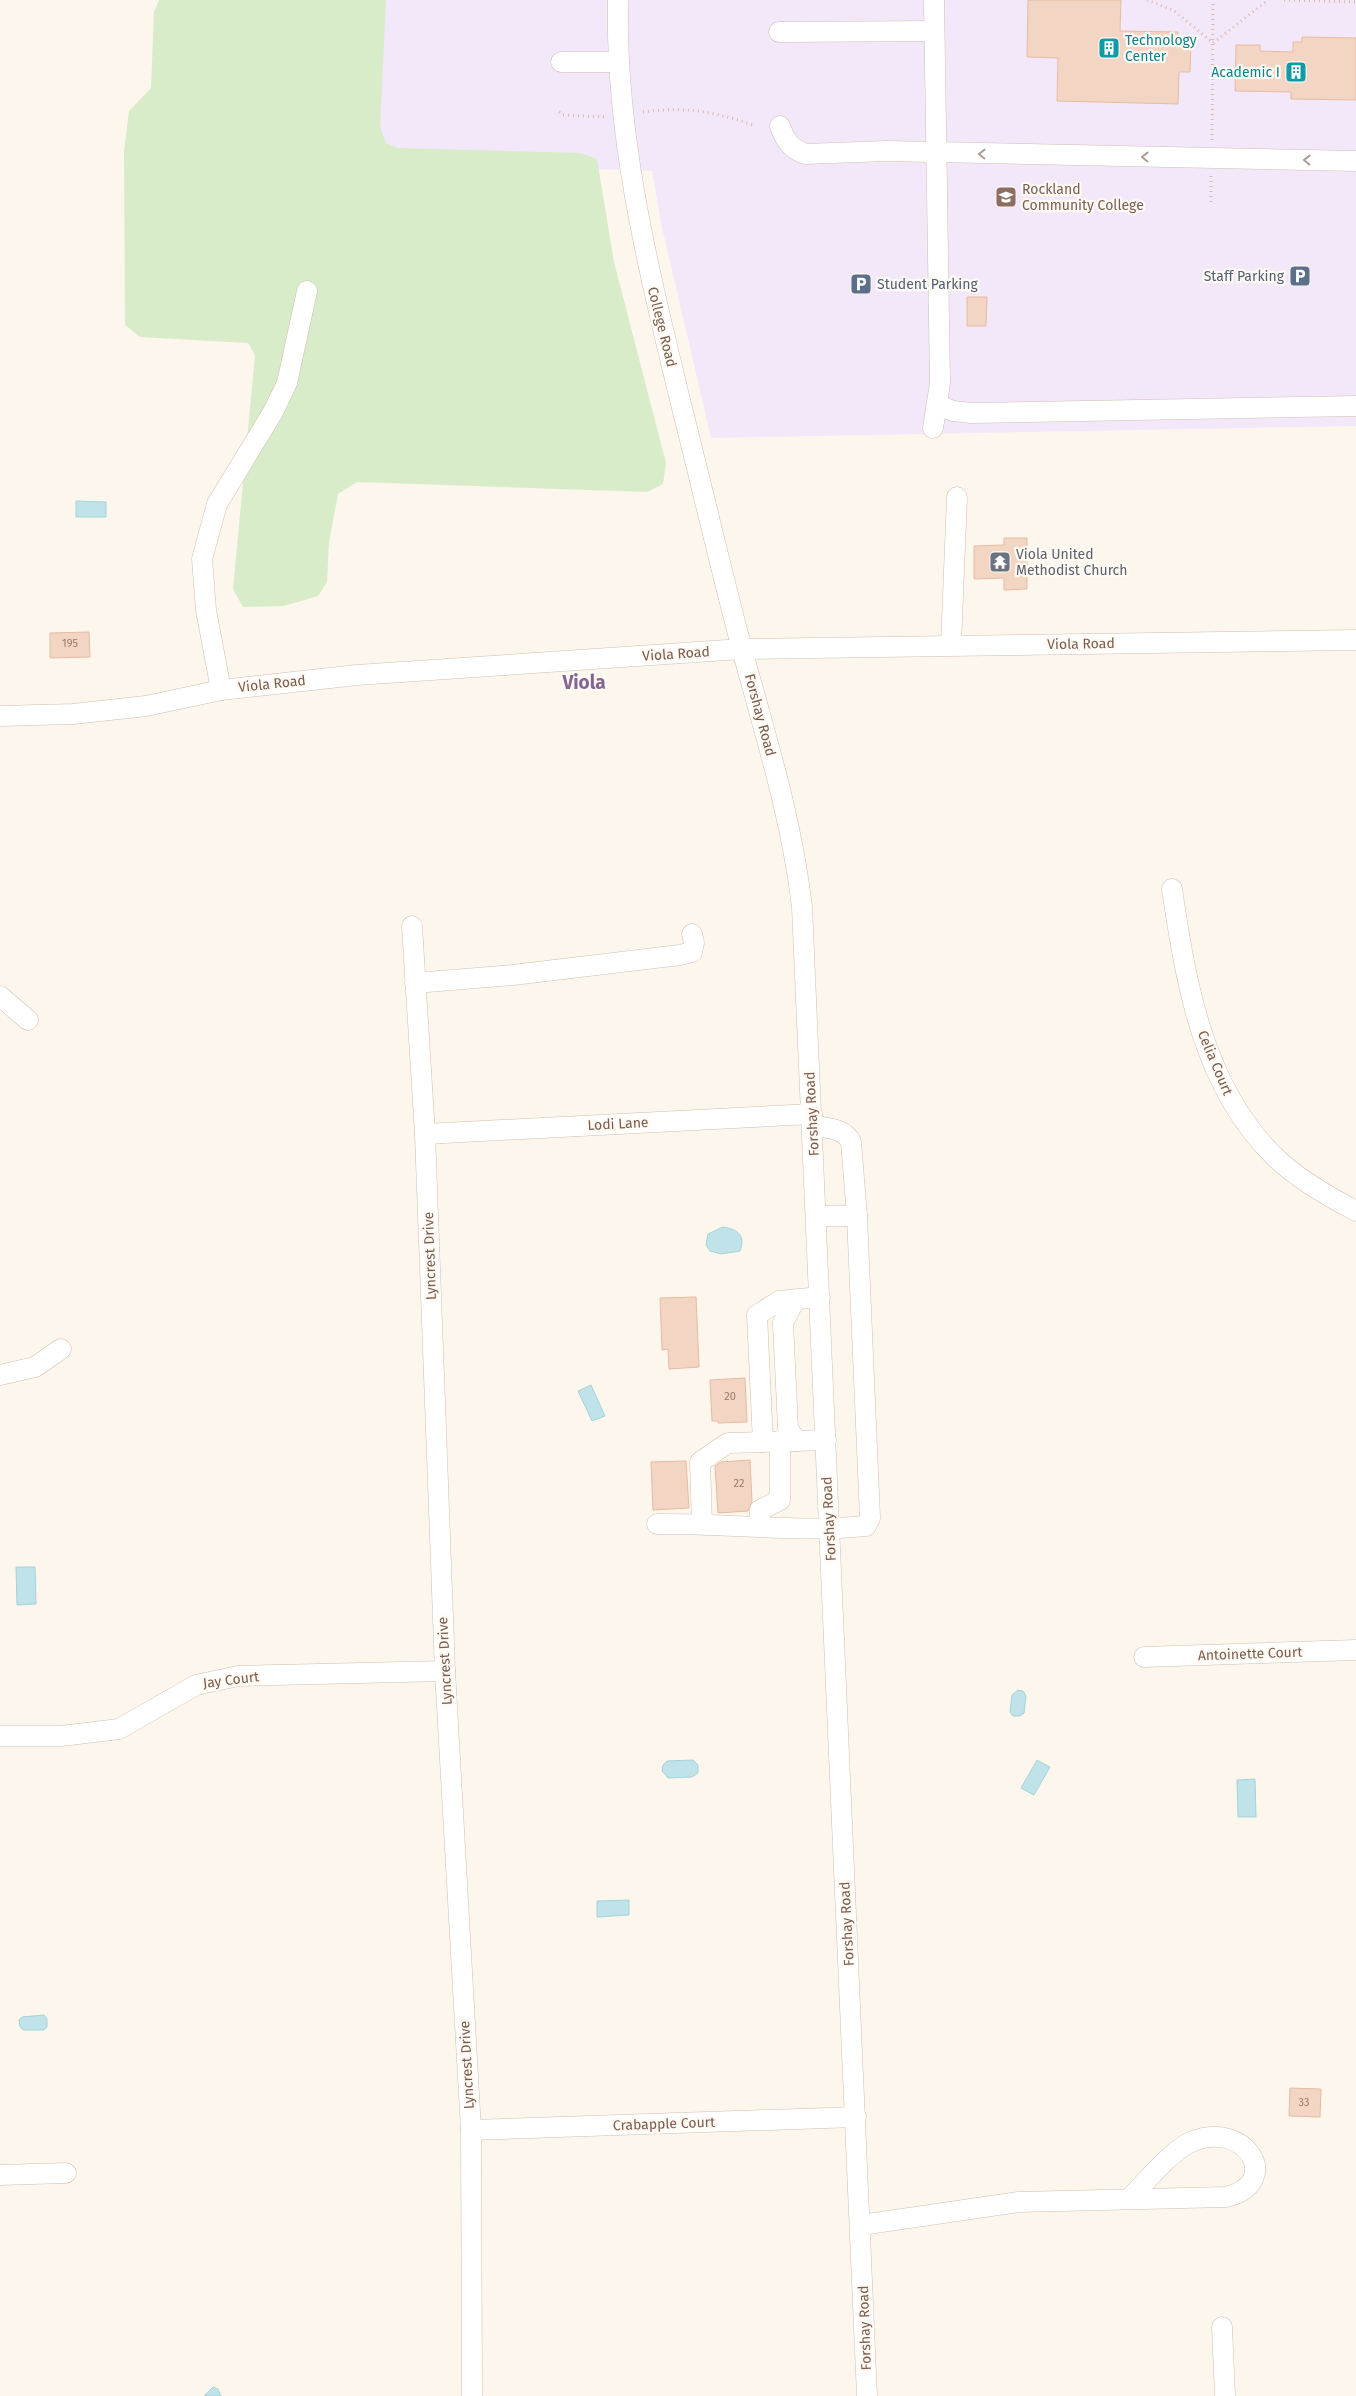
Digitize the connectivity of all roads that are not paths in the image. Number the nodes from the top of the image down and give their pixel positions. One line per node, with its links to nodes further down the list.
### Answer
1 (618, 0): 6 (street, College Road)
2 (934, 0): 3 (street)
3 (934, 31): 4 (street); 8 (street)
4 (779, 32)
5 (561, 62): 6 (street)
6 (619, 62): 17 (street, College Road)
7 (780, 126): 8 (street)
8 (937, 153): 9 (street, one-way to 8); 11 (street)
9 (1356, 161)
10 (307, 291): 18 (street)
11 (938, 405): 12 (street); 13 (street)
12 (1356, 406)
13 (933, 428)
14 (957, 497): 16 (street)
15 (1356, 640): 16 (street, Viola Road)
16 (951, 645): 17 (street, Viola Road)
17 (742, 649): 18 (street, Viola Road); 26 (street, Forshay Road)
18 (221, 690): 19 (street, Viola Road)
19 (0, 716)
20 (1172, 889): 28 (street, Celia Court)
21 (412, 926): 23 (street, Lyncrest Drive)
22 (692, 934): 23 (street)
23 (415, 983): 27 (street, Lyncrest Drive)
24 (0, 996): 25 (street)
25 (28, 1020)
26 (812, 1119): 27 (street, Lodi Lane); 29 (street, Forshay Road); 30 (street, Lodi Lane)
27 (425, 1134): 43 (street, Lyncrest Drive)
28 (1356, 1211)
29 (816, 1216): 30 (street); 31 (street, Forshay Road)
30 (857, 1216): 40 (street)
31 (820, 1297): 32 (street); 35 (street, Forshay Road)
32 (795, 1300): 36 (street); 36 (street)
33 (61, 1349): 34 (street)
34 (0, 1374)
35 (826, 1440): 36 (street); 40 (street, Forshay Road)
36 (780, 1442): 38 (street); 39 (street)
37 (657, 1524): 38 (street)
38 (702, 1524): 39 (street)
39 (760, 1526): 40 (street)
40 (830, 1528): 45 (street, Forshay Road)
41 (1356, 1650): 42 (street, Antoinette Court)
42 (1144, 1658)
43 (445, 1671): 44 (street, Jay Court); 46 (street, Lyncrest Drive)
44 (0, 1736)
45 (856, 2117): 46 (street, Crabapple Court); 50 (street, Forshay Road)
46 (471, 2130): 52 (street, Lyncrest Drive)
47 (66, 2173): 48 (street)
48 (0, 2175)
49 (1130, 2199): 49 (street); 50 (street)
50 (861, 2225): 53 (street, Forshay Road)
51 (1222, 2327): 54 (street)
52 (472, 2396)
53 (868, 2396)
54 (1225, 2396)

